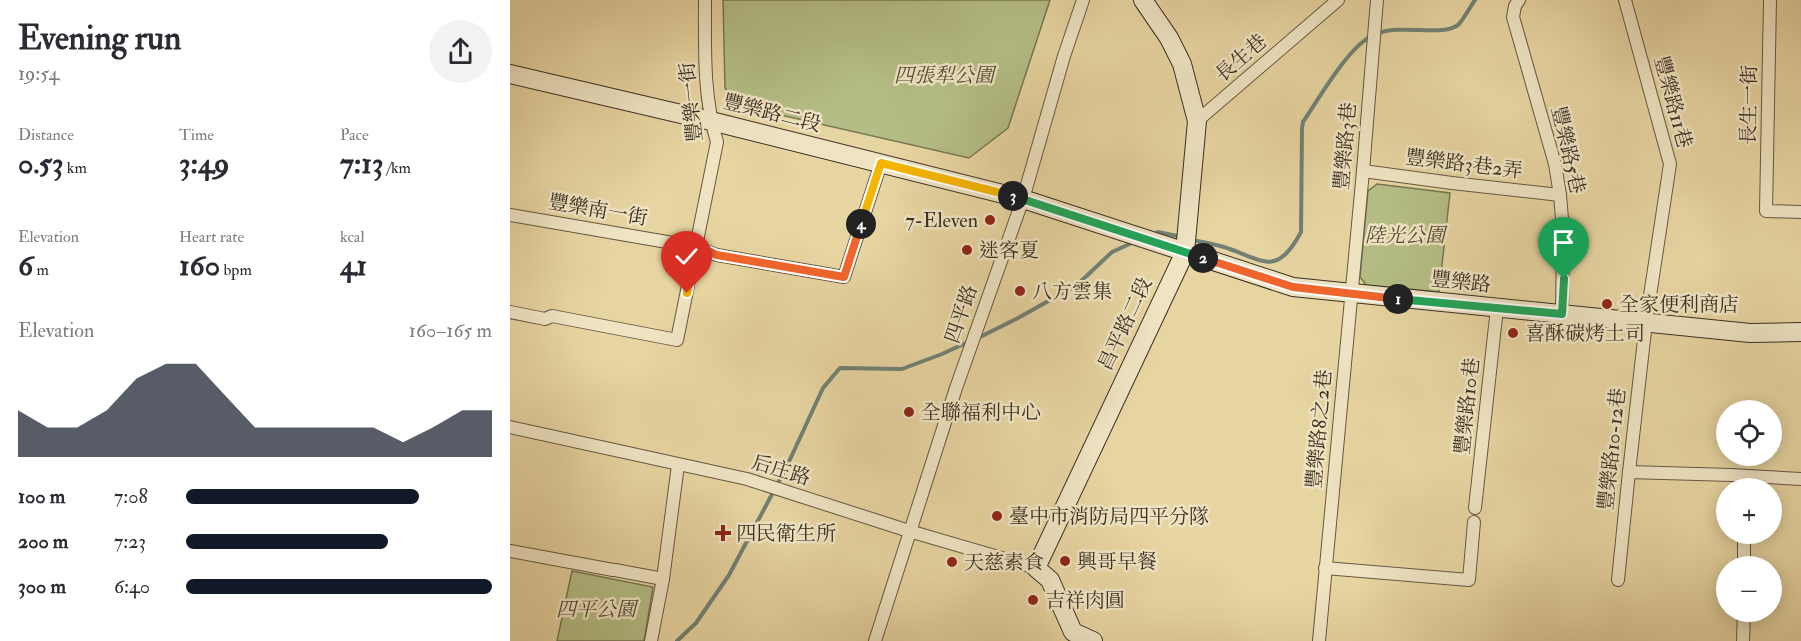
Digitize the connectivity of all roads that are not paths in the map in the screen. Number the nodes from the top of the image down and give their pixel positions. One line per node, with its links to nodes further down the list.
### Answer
1 (705, 0): 10 (street, 豐樂一街)
2 (1083, 0): 15 (street, 四平路)
3 (1143, 0): 11 (street, 昌平路二段)
4 (1338, 0): 11 (street, 長生巷)
5 (1377, 0): 13 (street, 豐樂路3巷)
6 (1519, 0): 14 (street, 豐樂路5巷)
7 (1624, 0): 24 (street, 豐樂路11巷)
8 (1770, 0): 16 (street, 長生一街)
9 (510, 74): 10 (street, 豐樂路二段)
10 (711, 121): 12 (street, 豐樂路二段); 18 (street, 豐樂一街)
11 (1197, 121): 19 (street, 昌平路二段)
12 (881, 163): 15 (street, 豐樂路二段); 18 (street, 豐樂南一街)
13 (1363, 171): 14 (street, 豐樂路3巷2弄); 20 (street, 豐樂路3巷)
14 (1560, 195): 23 (street, 豐樂路5巷)
15 (1023, 199): 19 (street, 豐樂路); 34 (street, 四平路)
16 (1801, 212)
17 (510, 215): 18 (street, 豐樂南一街)
18 (696, 247): 22 (street, 豐樂一街)
19 (1185, 252): 20 (street, 豐樂路); 36 (street, 昌平路二段)
20 (1352, 294): 21 (street, 豐樂路); 37 (street, 豐樂路8之2巷)
21 (1497, 308): 23 (street, 豐樂路); 32 (street, 豐樂路10巷)
22 (510, 312)
23 (1562, 314): 24 (street, 豐樂路)
24 (1646, 322): 25 (street, 豐樂路); 28 (street, 豐樂路10-12巷)
25 (1801, 332)
26 (510, 427): 27 (street, 后庄路)
27 (678, 465): 34 (street, 后庄路); 38 (street)
28 (1629, 472): 30 (street); 39 (street, 豐樂路10-12巷)
29 (1801, 479): 31 (street)
30 (1716, 480)
31 (1782, 480)
32 (1475, 508)
33 (1474, 522): 37 (street)
34 (909, 531): 36 (street, 后庄路); 43 (street, 四平路)
35 (510, 551): 38 (street)
36 (1036, 568): 41 (street)
37 (1325, 568): 45 (street, 豐樂路8之2巷)
38 (663, 579): 42 (street)
39 (1618, 580)
40 (1744, 622): 46 (street)
41 (1071, 636): 44 (street)
42 (651, 641)
43 (875, 641)
44 (1093, 641)
45 (1319, 641)
46 (1743, 641)

